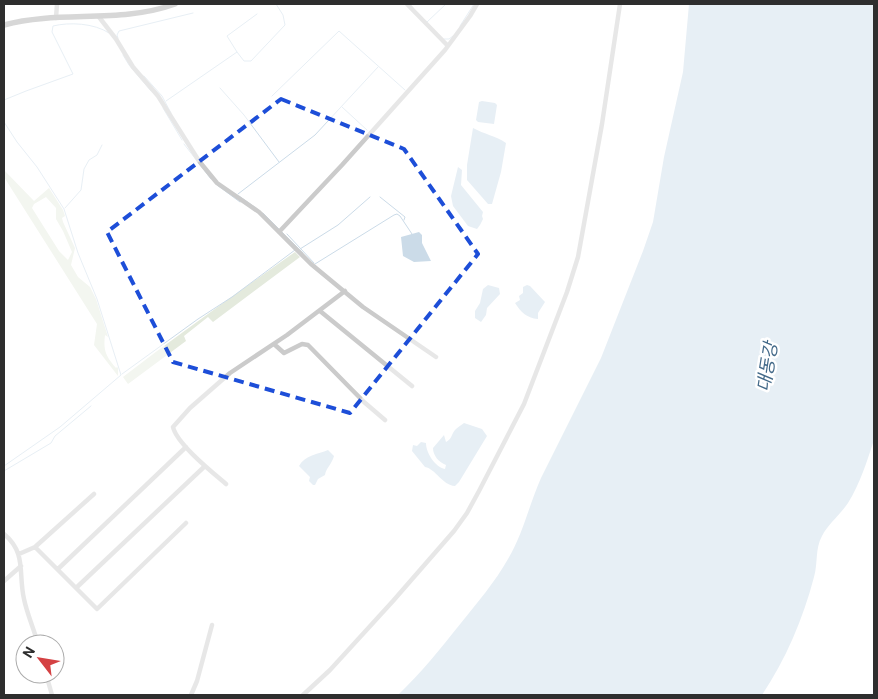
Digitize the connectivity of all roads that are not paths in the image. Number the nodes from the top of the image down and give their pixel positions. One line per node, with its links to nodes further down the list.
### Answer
1 (57, 4): 7 (street)
2 (175, 4): 6 (main road)
3 (407, 4): 9 (street)
4 (477, 4): 9 (street)
5 (620, 4): 32 (street)
6 (99, 17): 7 (main road); 10 (street)
7 (56, 18): 8 (main road)
8 (4, 25)
9 (448, 46): 10 (street)
10 (279, 232): 11 (street)
11 (345, 291): 12 (street); 14 (street)
12 (320, 311): 13 (street); 15 (street)
13 (274, 344): 16 (street); 17 (street)
14 (436, 357)
15 (412, 386)
16 (385, 420)
17 (186, 447): 18 (street); 26 (street)
18 (205, 466): 19 (street); 28 (street)
19 (226, 484)
20 (94, 494): 23 (street)
21 (186, 523): 28 (street)
22 (4, 534): 24 (street)
23 (35, 547): 24 (street); 26 (street)
24 (19, 554): 25 (street)
25 (21, 566): 27 (street); 30 (street)
26 (58, 569): 28 (street)
27 (4, 581)
28 (76, 588)
29 (212, 625): 31 (street)
30 (35, 634)
31 (191, 695)
32 (303, 695)

